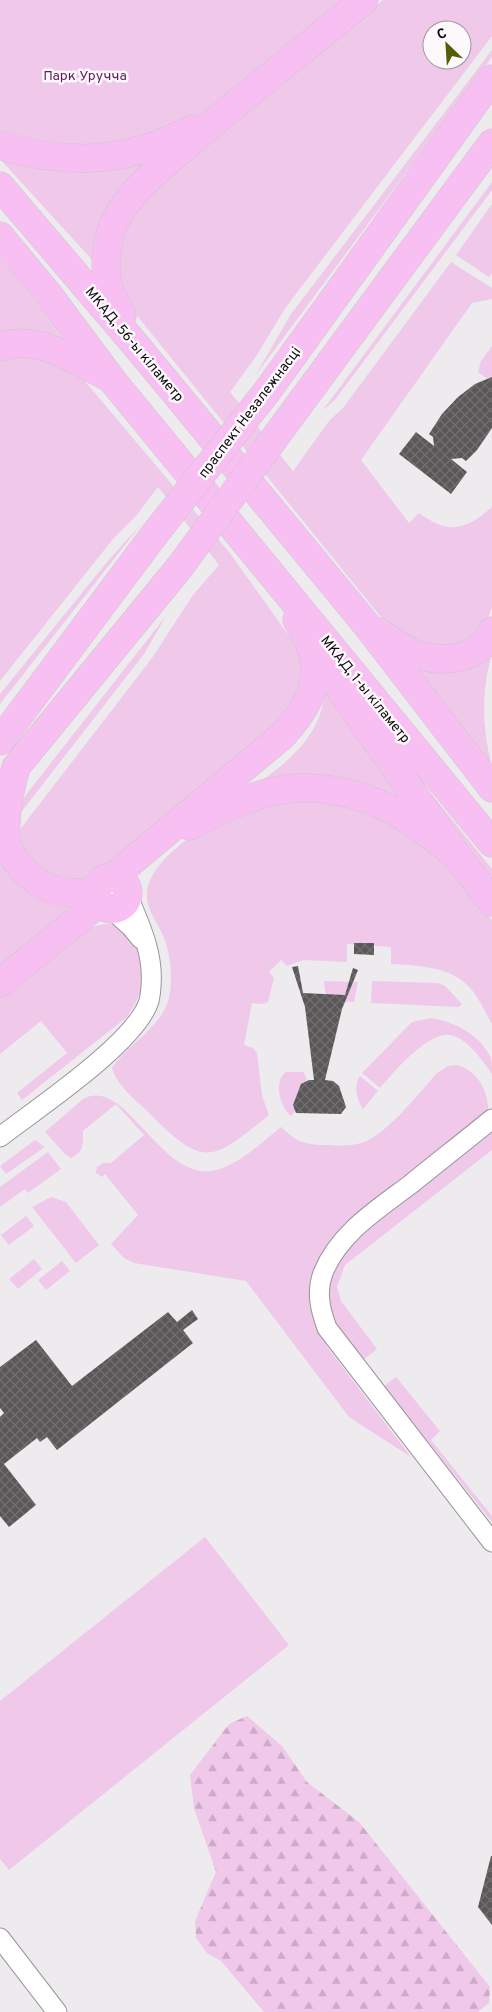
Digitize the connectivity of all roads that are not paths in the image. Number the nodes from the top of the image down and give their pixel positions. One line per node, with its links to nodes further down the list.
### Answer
1 (362, 2): 3 (highway)
2 (490, 81): 15 (highway, праспект Незалежнасці, bridge)
3 (255, 86): 5 (highway); 8 (highway)
4 (492, 143): 19 (highway, bridge)
5 (0, 145)
6 (0, 186): 8 (highway, МКАД, 56-ы кіламетр)
7 (0, 236): 10 (highway)
8 (134, 342): 12 (highway, МКАД, 56-ы кіламетр)
9 (0, 347): 10 (highway)
10 (112, 380): 11 (highway, МКАД, 1-ы кіламетр)
11 (276, 579): 14 (highway); 17 (highway, МКАД, 1-ы кіламетр)
12 (365, 623): 13 (highway); 16 (highway)
13 (492, 631)
14 (312, 649): 18 (highway); 19 (highway)
15 (0, 740)
16 (492, 788)
17 (492, 842)
18 (457, 856): 19 (highway); 20 (highway)
19 (111, 893): 21 (highway); 23 (street)
20 (492, 902)
21 (0, 983)
22 (492, 1120): 24 (street)
23 (0, 1137)
24 (492, 1542)
25 (0, 1938): 26 (street)
26 (57, 2012)

